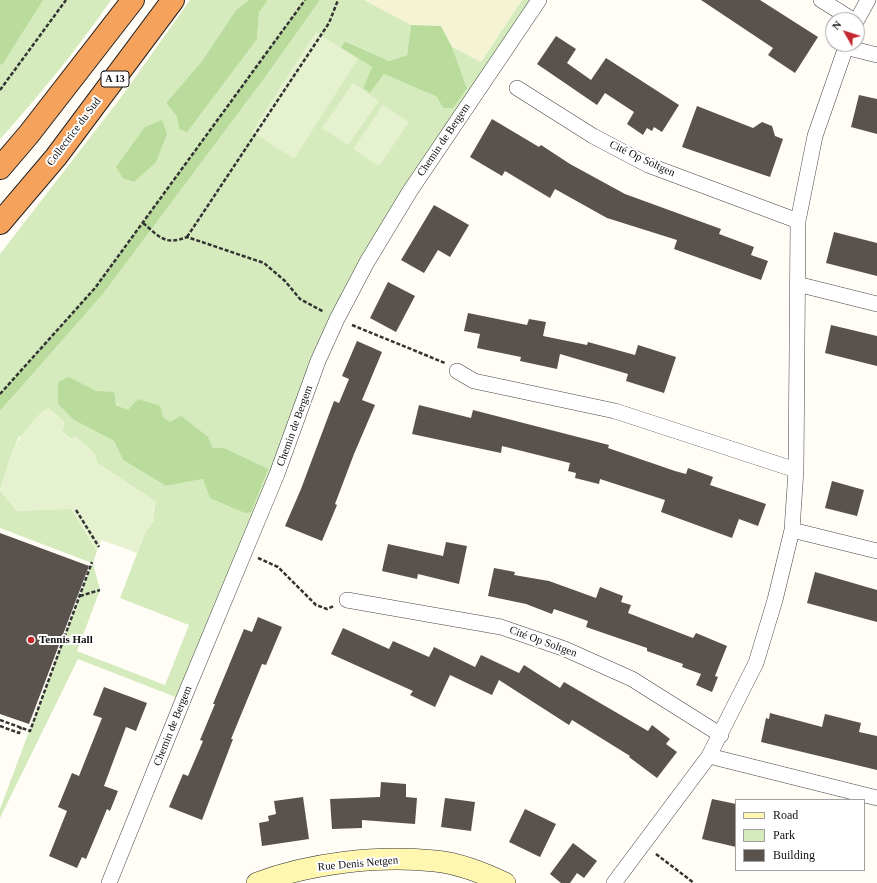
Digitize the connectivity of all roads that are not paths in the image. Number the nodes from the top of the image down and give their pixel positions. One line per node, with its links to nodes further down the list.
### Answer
1 (133, 0): 12 (highway)
2 (173, 0): 14 (highway, Collectrice du Sud / A 13)
3 (539, 0): 25 (street, Chemin de Bergem)
4 (822, 0): 6 (street)
5 (868, 0): 7 (street)
6 (841, 12)
7 (861, 12)
8 (844, 52): 13 (street)
9 (865, 52): 10 (street)
10 (877, 55)
11 (517, 88): 13 (street, Cité Op Soltgen)
12 (0, 168)
13 (798, 221): 15 (street)
14 (0, 223)
15 (797, 284): 16 (street); 18 (street)
16 (877, 304)
17 (457, 370): 18 (street)
18 (796, 470): 19 (street)
19 (792, 530): 20 (street); 22 (street)
20 (877, 551)
21 (347, 600): 22 (street, Cité Op Soltgen)
22 (721, 735): 23 (street)
23 (709, 756): 24 (street); 28 (street)
24 (877, 798)
25 (109, 883)
26 (257, 883): 27 (main road, Rue Denis Netgen)
27 (505, 883)
28 (614, 883)

